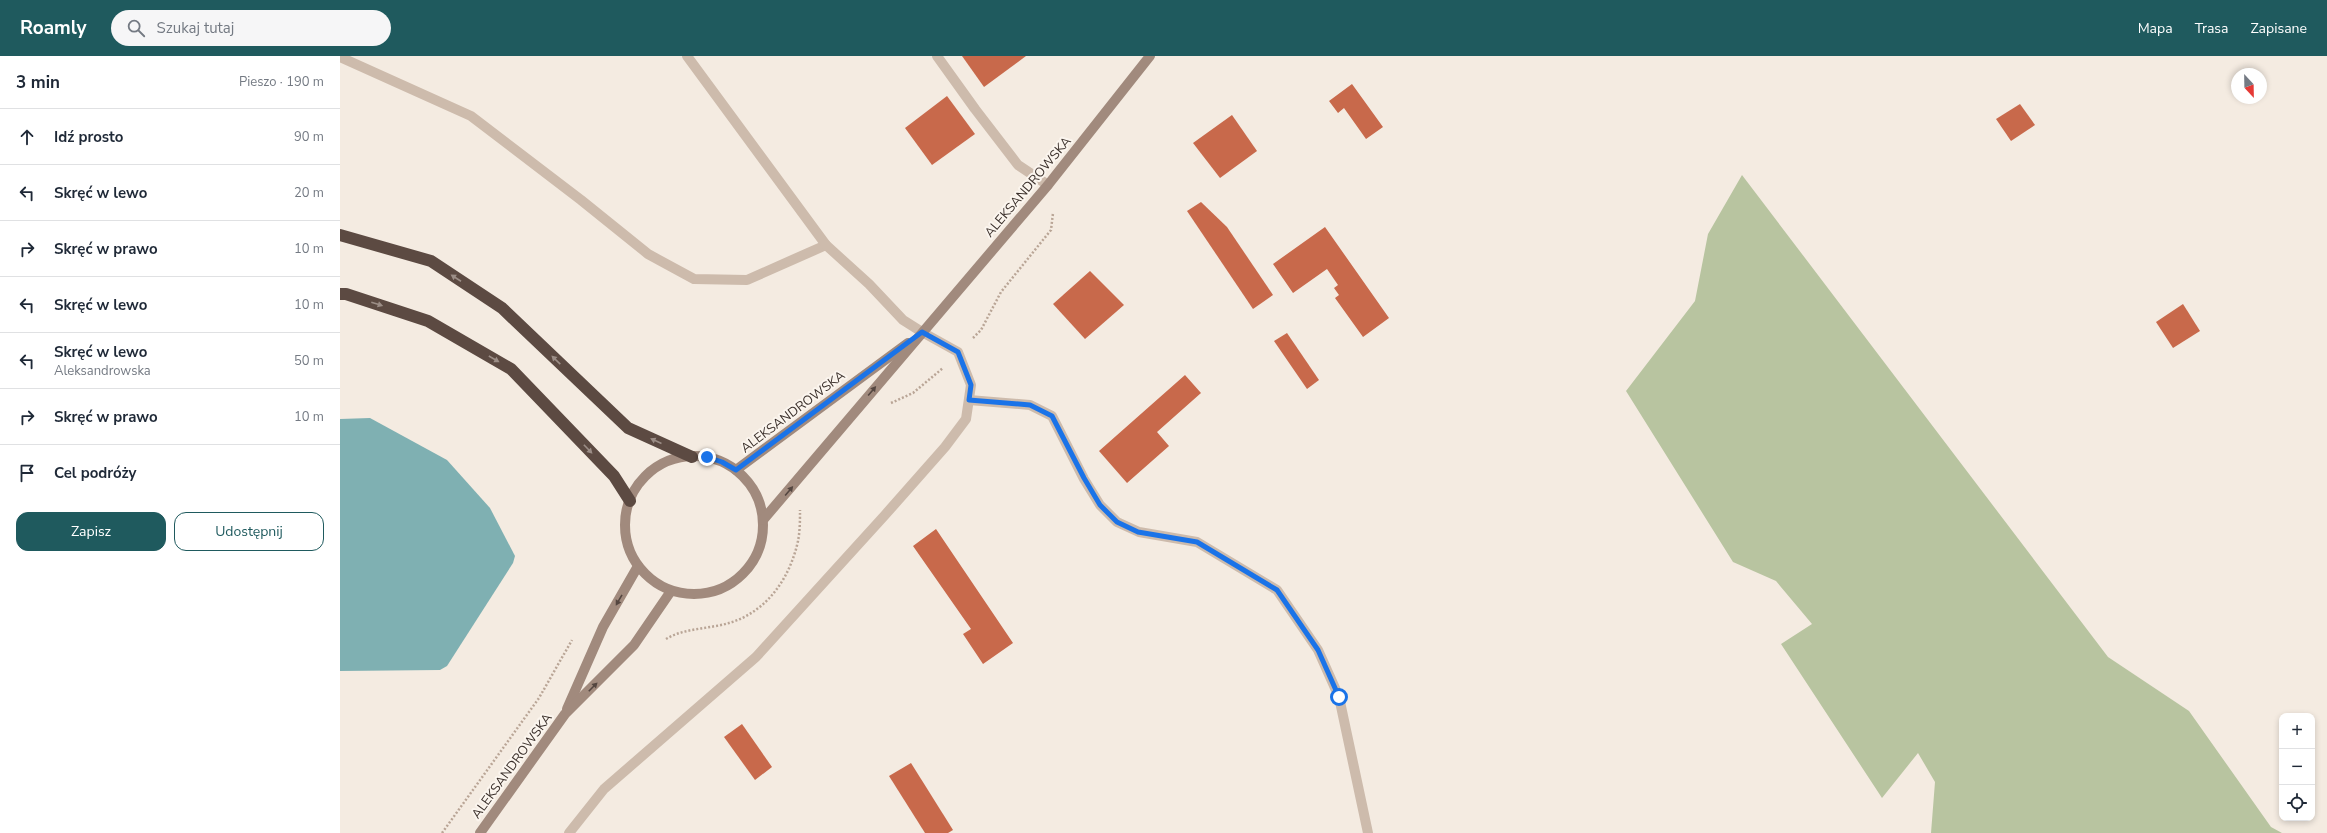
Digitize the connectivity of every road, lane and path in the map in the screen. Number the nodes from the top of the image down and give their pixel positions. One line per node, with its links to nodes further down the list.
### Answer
1 (340, 56): 7 (street)
2 (687, 56): 7 (street)
3 (937, 56): 5 (street)
4 (1150, 56): 5 (main road, ALEKSANDROWSKA)
5 (1048, 185): 9 (main road, ALEKSANDROWSKA); 10 (path)
6 (340, 235): 13 (highway, one-way to 6)
7 (826, 245): 9 (street)
8 (340, 294): 15 (highway, one-way to 15)
9 (922, 332): 10 (street); 14 (main road, ALEKSANDROWSKA); 17 (main road, ALEKSANDROWSKA, one-way to 9)
10 (958, 352): 11 (street); 12 (path)
11 (969, 400): 25 (street); 26 (street)
12 (885, 406)
13 (692, 457): 14 (main road); 15 (main road)
14 (736, 470): 17 (main road)
15 (630, 501): 18 (main road)
16 (802, 504): 21 (path)
17 (764, 520): 19 (main road)
18 (638, 566): 19 (main road); 22 (main road, ALEKSANDROWSKA, one-way to 22)
19 (671, 591): 22 (main road, ALEKSANDROWSKA, one-way to 19)
20 (575, 635): 23 (path)
21 (662, 643)
22 (565, 714): 24 (main road, ALEKSANDROWSKA)
23 (442, 833)
24 (480, 833)
25 (569, 833)
26 (1368, 833)

